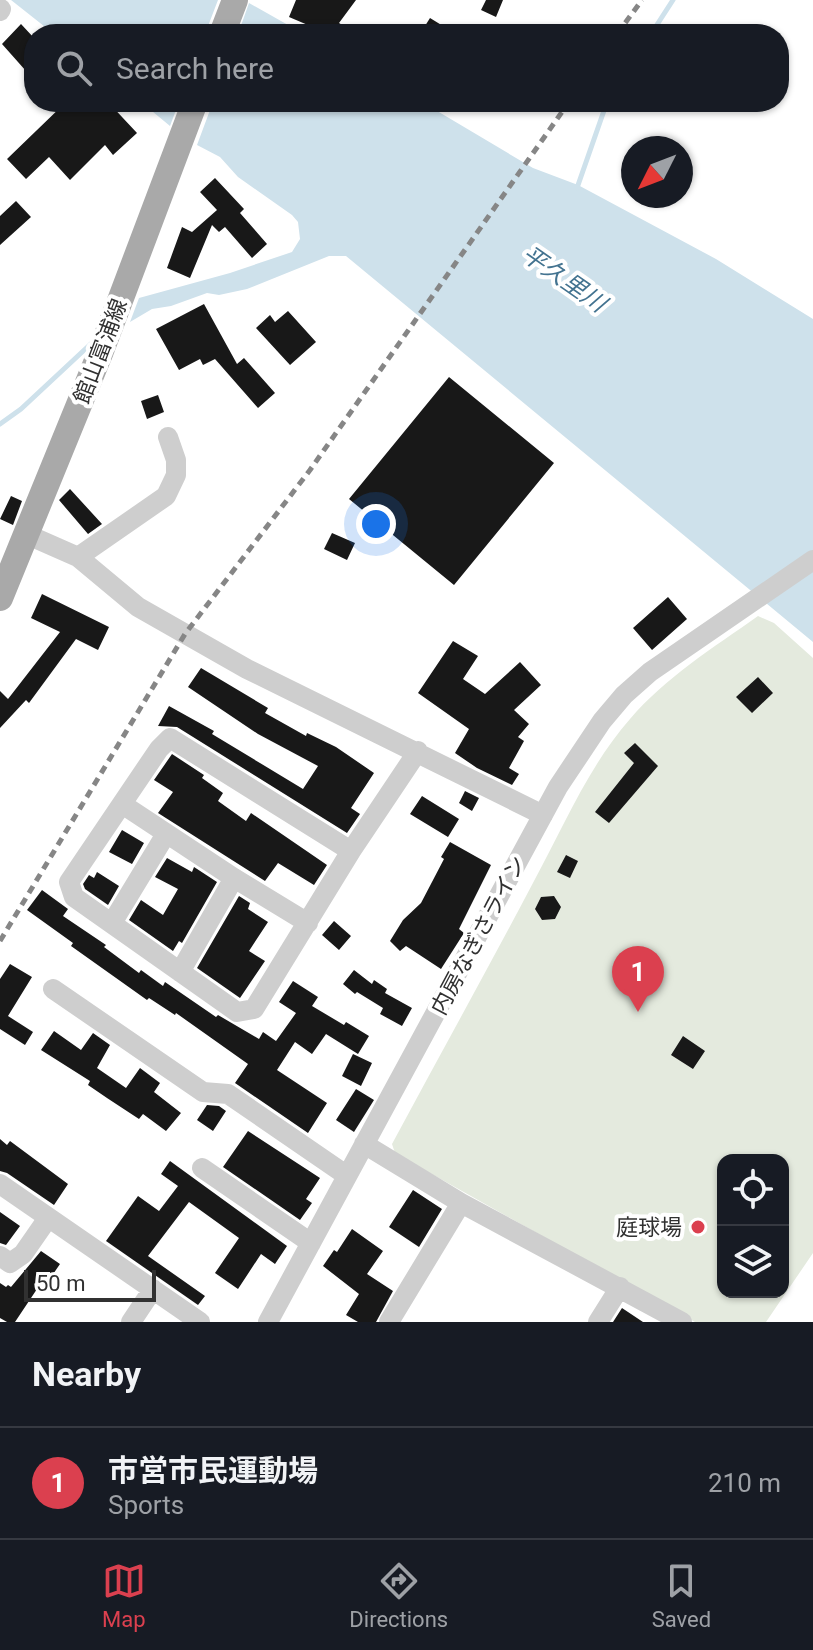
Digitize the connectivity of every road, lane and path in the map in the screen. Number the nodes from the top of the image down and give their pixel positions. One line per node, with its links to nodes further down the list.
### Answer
1 (235, 0): 2 (main road)
2 (226, 24)
3 (191, 112): 5 (main road, 館山富浦線)
4 (168, 437): 6 (street)
5 (28, 535): 6 (street); 8 (main road, 館山富浦線)
6 (78, 557): 9 (street)
7 (813, 560): 11 (street, 内房なぎさライン)
8 (0, 598)
9 (418, 751): 11 (street); 13 (street)
10 (122, 804): 12 (street); 13 (street); 15 (street)
11 (543, 815): 19 (street, 内房なぎさライン)
12 (166, 834): 14 (street); 15 (street)
13 (351, 851): 16 (street)
14 (234, 878): 16 (street); 17 (street)
15 (112, 923): 17 (street)
16 (308, 923): 17 (street)
17 (180, 972)
18 (53, 989): 21 (street)
19 (364, 1144): 21 (street, 内房なぎさライン); 23 (street)
20 (202, 1168): 25 (street)
21 (346, 1175): 25 (street, 内房なぎさライン)
22 (0, 1184): 24 (street)
23 (461, 1203): 27 (street); 32 (street)
24 (48, 1218): 26 (street); 28 (street)
25 (311, 1243): 31 (street, 内房なぎさライン)
26 (0, 1256)
27 (620, 1287): 33 (street); 34 (street)
28 (153, 1289): 29 (street); 30 (street)
29 (131, 1322)
30 (200, 1322)
31 (268, 1322)
32 (389, 1322)
33 (598, 1322)
34 (682, 1322)

